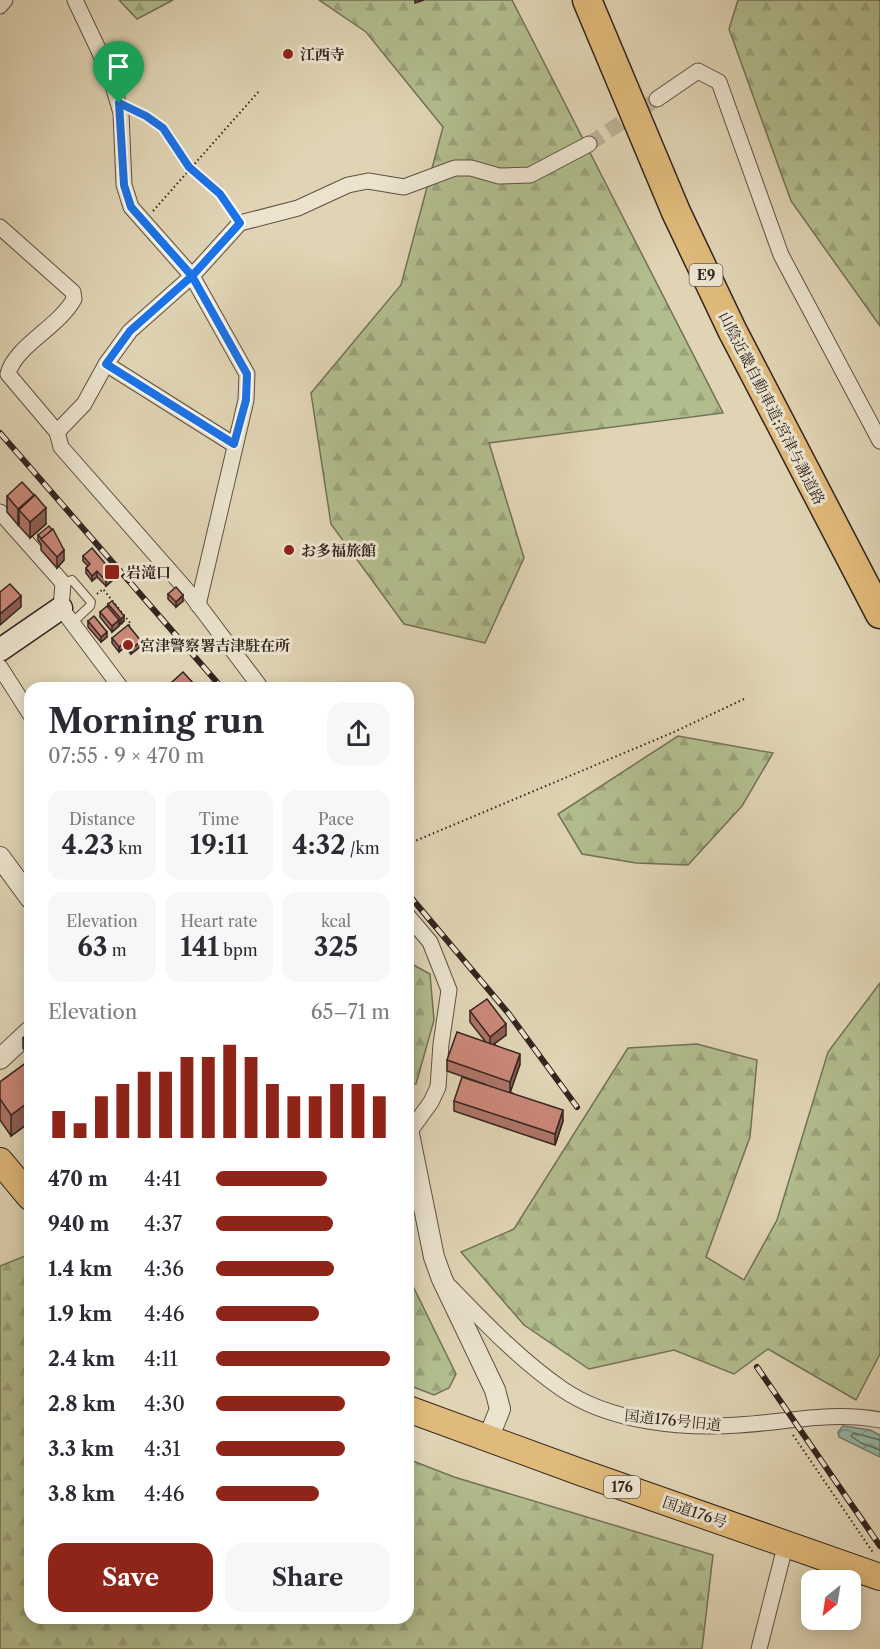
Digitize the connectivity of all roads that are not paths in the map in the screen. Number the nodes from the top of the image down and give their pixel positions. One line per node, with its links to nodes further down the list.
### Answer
1 (5, 0): 4 (street)
2 (75, 0): 8 (street)
3 (588, 0): 14 (highway, 山陰近畿自動車道;宮津与謝道路 / E9)
4 (0, 6)
5 (657, 99): 11 (street)
6 (589, 144): 8 (street)
7 (0, 227): 10 (street)
8 (192, 276): 9 (street); 12 (street)
9 (106, 364): 10 (street); 12 (street)
10 (57, 432): 17 (street)
11 (880, 441)
12 (234, 444): 17 (street)
13 (0, 512): 15 (street)
14 (843, 542): 16 (highway); 18 (highway, 山陰近畿自動車道;宮津与謝道路 / E9)
15 (63, 583): 19 (street); 19 (lane)
16 (880, 592)
17 (198, 605): 23 (street)
18 (880, 614)
19 (67, 615): 20 (main road); 22 (street)
20 (0, 650)
21 (0, 667): 24 (street)
22 (117, 682)
23 (256, 682)
24 (24, 705)
25 (0, 857): 26 (street)
26 (24, 890)
27 (414, 923): 30 (street)
28 (24, 1036): 29 (street)
29 (2, 1053)
30 (414, 1124)
31 (414, 1155): 34 (street, 国道176号旧道)
32 (0, 1161): 33 (highway)
33 (24, 1190)
34 (442, 1279): 36 (street, 国道176号旧道); 37 (street, 国道176号旧道)
35 (414, 1411): 37 (highway, 国道176号 / 176)
36 (880, 1420)
37 (488, 1439): 38 (highway, 国道176号 / 176)
38 (786, 1543): 39 (highway, 国道176号 / 176); 40 (street)
39 (880, 1577)
40 (759, 1649)

